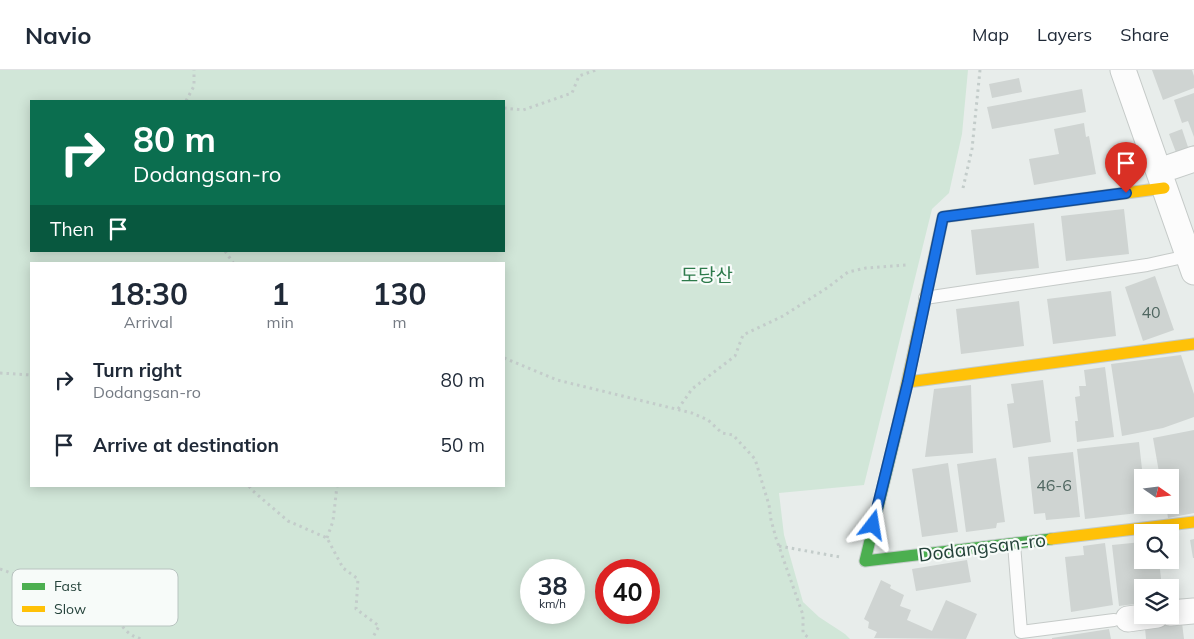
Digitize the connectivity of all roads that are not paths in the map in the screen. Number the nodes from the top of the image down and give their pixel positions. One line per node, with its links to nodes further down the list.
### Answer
1 (1123, 70): 3 (street)
2 (1194, 159): 3 (street)
3 (1161, 180): 4 (street); 5 (street)
4 (1191, 264): 5 (lane)
5 (926, 298): 7 (street)
6 (1194, 344): 7 (street)
7 (908, 382): 9 (street, Dodangsan-ro)
8 (1194, 522): 9 (street, Dodangsan-ro)
9 (1014, 544): 13 (lane)
10 (1194, 610): 11 (street)
11 (1179, 612)
12 (1134, 618): 13 (street)
13 (1121, 619)

